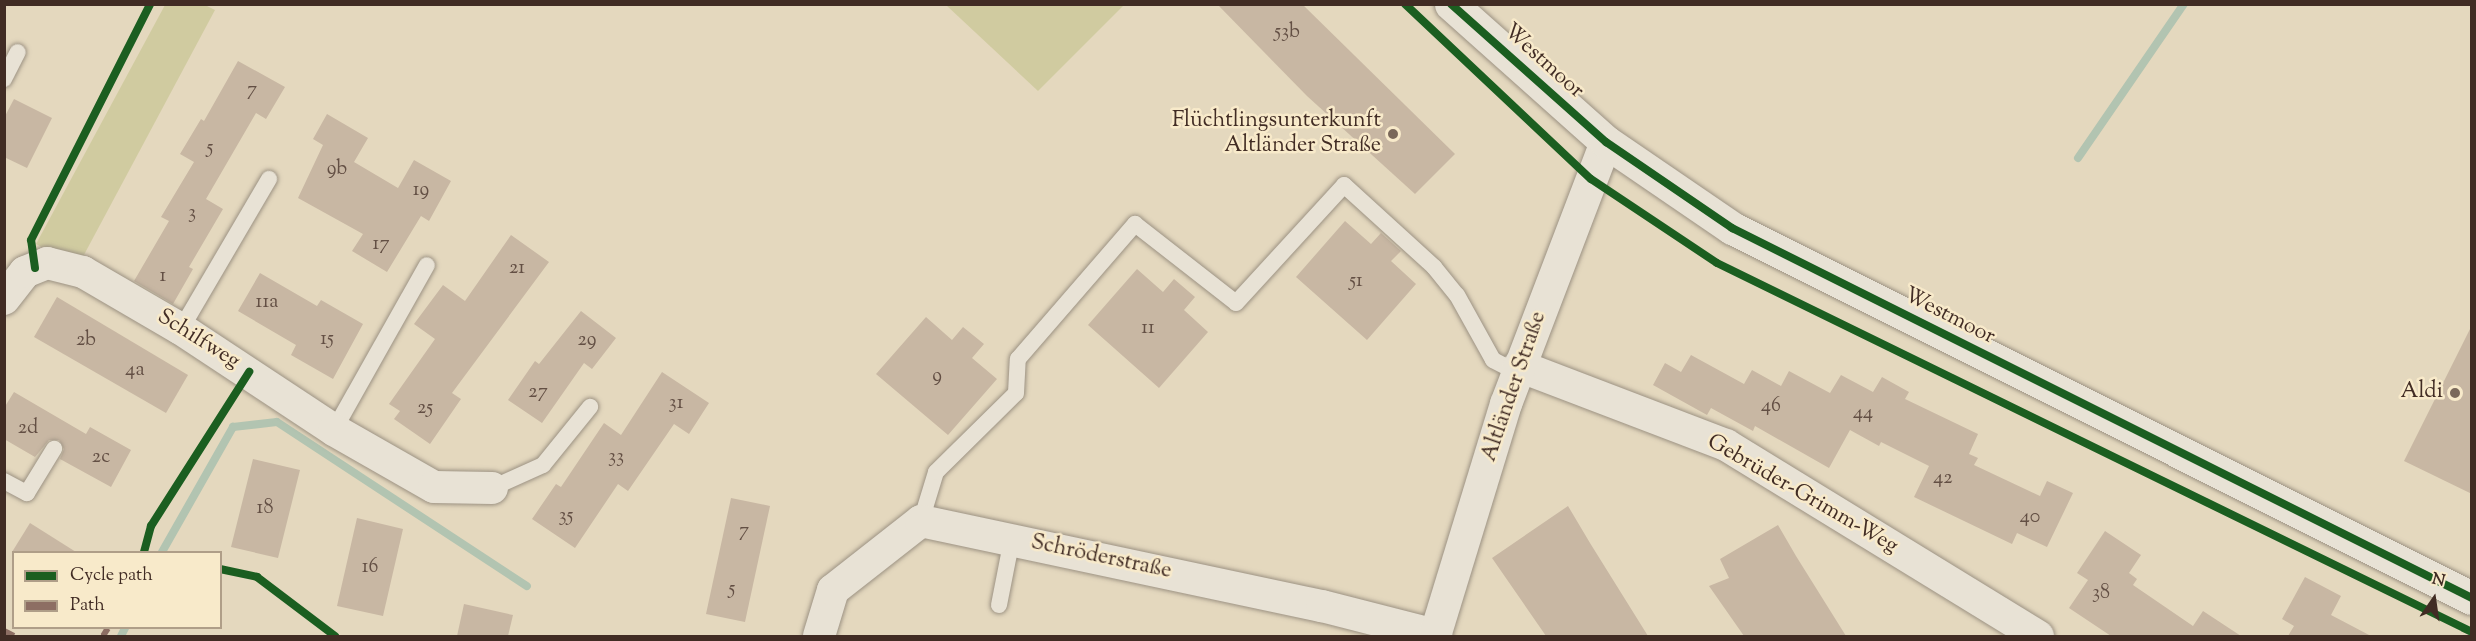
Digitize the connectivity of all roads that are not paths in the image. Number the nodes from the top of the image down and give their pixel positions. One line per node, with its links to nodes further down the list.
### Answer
1 (1451, 4): 4 (street, Westmoor)
2 (18, 52): 3 (lane)
3 (4, 79)
4 (1606, 142): 9 (street, Altländer Straße); 17 (street, Westmoor)
5 (269, 179): 8 (lane)
6 (427, 265): 11 (lane)
7 (4, 299): 8 (street, Schilfweg)
8 (181, 329): 11 (street, Schilfweg)
9 (1518, 369): 15 (lane); 20 (street, Altländer Straße); 21 (street, Gebrüder-Grimm-Weg)
10 (590, 407): 14 (lane)
11 (334, 430): 14 (street, Schilfweg)
12 (54, 449): 13 (lane)
13 (4, 481)
14 (492, 488)
15 (921, 521): 16 (street, Schröderstraße); 19 (street)
16 (1012, 539): 18 (lane); 20 (street, Schröderstraße)
17 (2472, 598)
18 (999, 604)
19 (819, 636)
20 (1435, 636)
21 (2038, 636)

